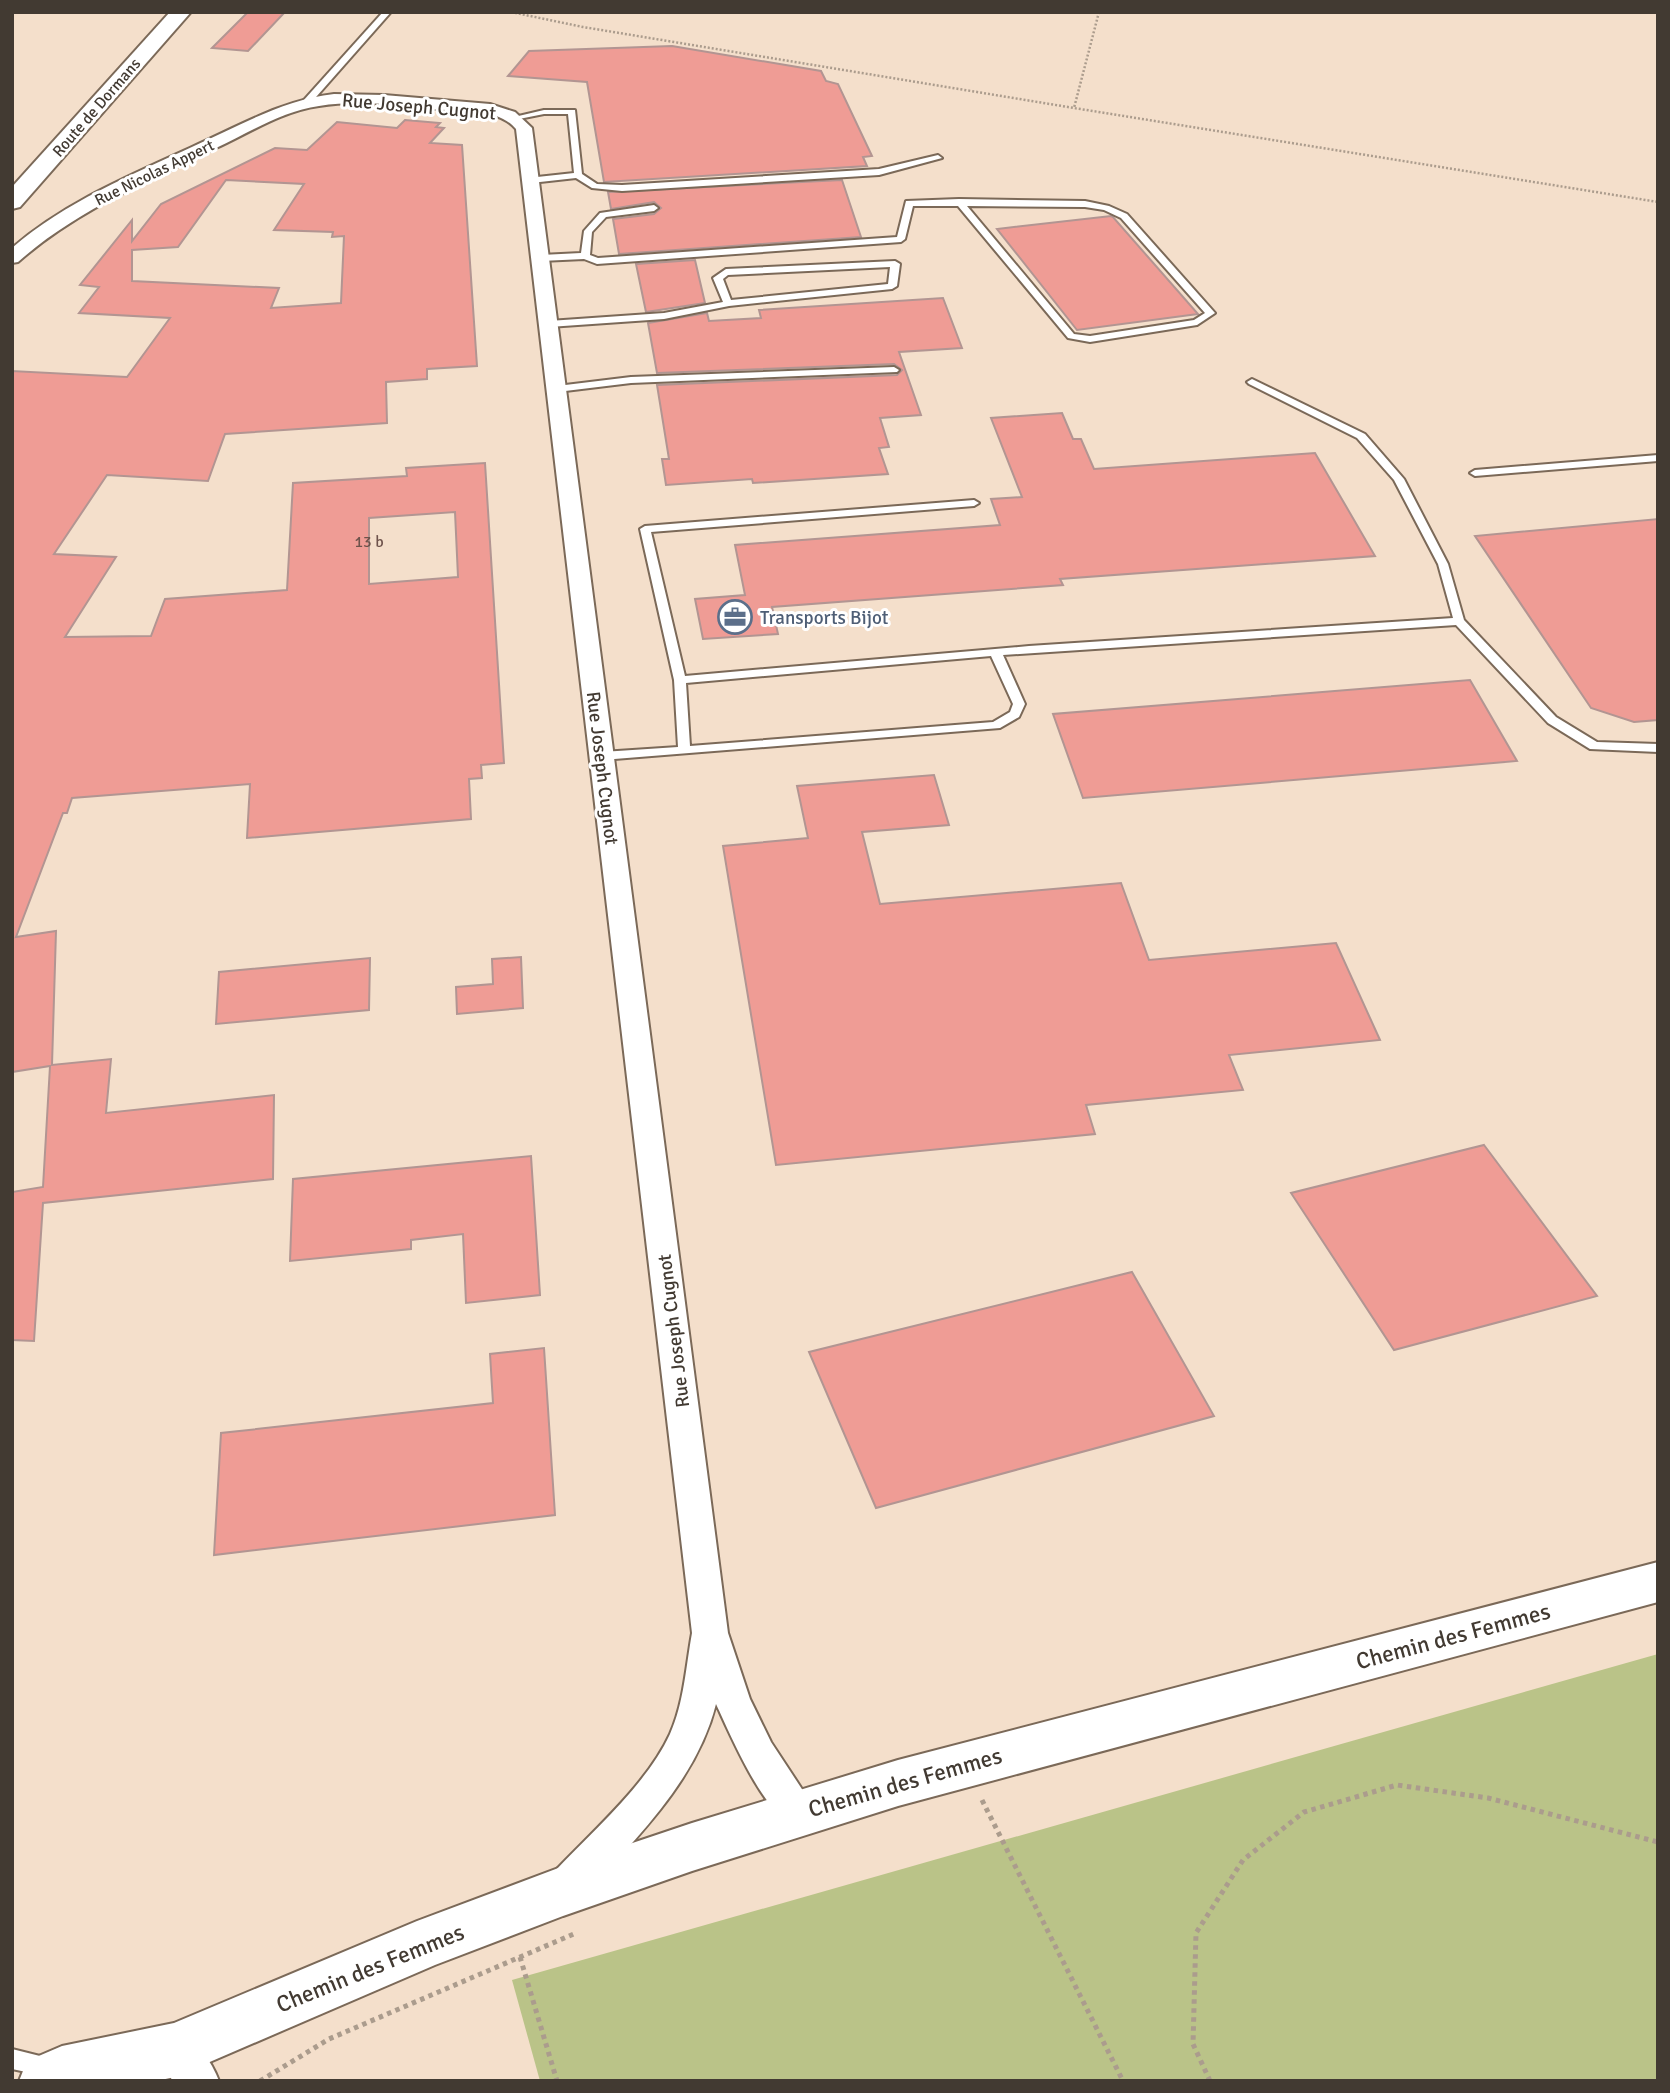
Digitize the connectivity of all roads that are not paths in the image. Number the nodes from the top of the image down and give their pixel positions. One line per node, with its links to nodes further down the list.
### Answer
1 (181, 12): 8 (street, Route de Dormans)
2 (387, 12): 3 (lane)
3 (306, 103): 4 (street, Rue Joseph Cugnot); 12 (street, Rue Nicolas Appert)
4 (514, 118): 6 (lane); 7 (street, Rue Joseph Cugnot)
5 (938, 159): 6 (lane)
6 (578, 174): 7 (lane)
7 (531, 180): 13 (street, Rue Joseph Cugnot)
8 (12, 202)
9 (960, 202): 9 (lane); 11 (lane)
10 (654, 208): 11 (lane)
11 (585, 256): 13 (lane)
12 (12, 258)
13 (541, 258): 15 (street, Rue Joseph Cugnot)
14 (727, 303): 14 (lane); 15 (lane)
15 (549, 324): 18 (street, Rue Joseph Cugnot)
16 (894, 370): 18 (lane)
17 (1252, 382): 22 (lane)
18 (557, 389): 27 (street, Rue Joseph Cugnot)
19 (1658, 458): 20 (lane)
20 (1475, 473)
21 (974, 503): 24 (lane)
22 (1459, 621): 23 (lane); 25 (lane)
23 (996, 653): 24 (lane); 26 (lane)
24 (680, 680): 26 (lane)
25 (1658, 748)
26 (684, 750): 27 (lane)
27 (602, 757): 29 (street, Rue Joseph Cugnot)
28 (1658, 1582): 30 (street, Chemin des Femmes)
29 (709, 1633): 30 (street, Rue Joseph Cugnot); 31 (street, Rue Joseph Cugnot)
30 (799, 1812): 31 (street, Chemin des Femmes)
31 (570, 1912): 33 (street, Chemin des Femmes)
32 (40, 2071): 33 (street, Chemin des Femmes)
33 (170, 2073)

